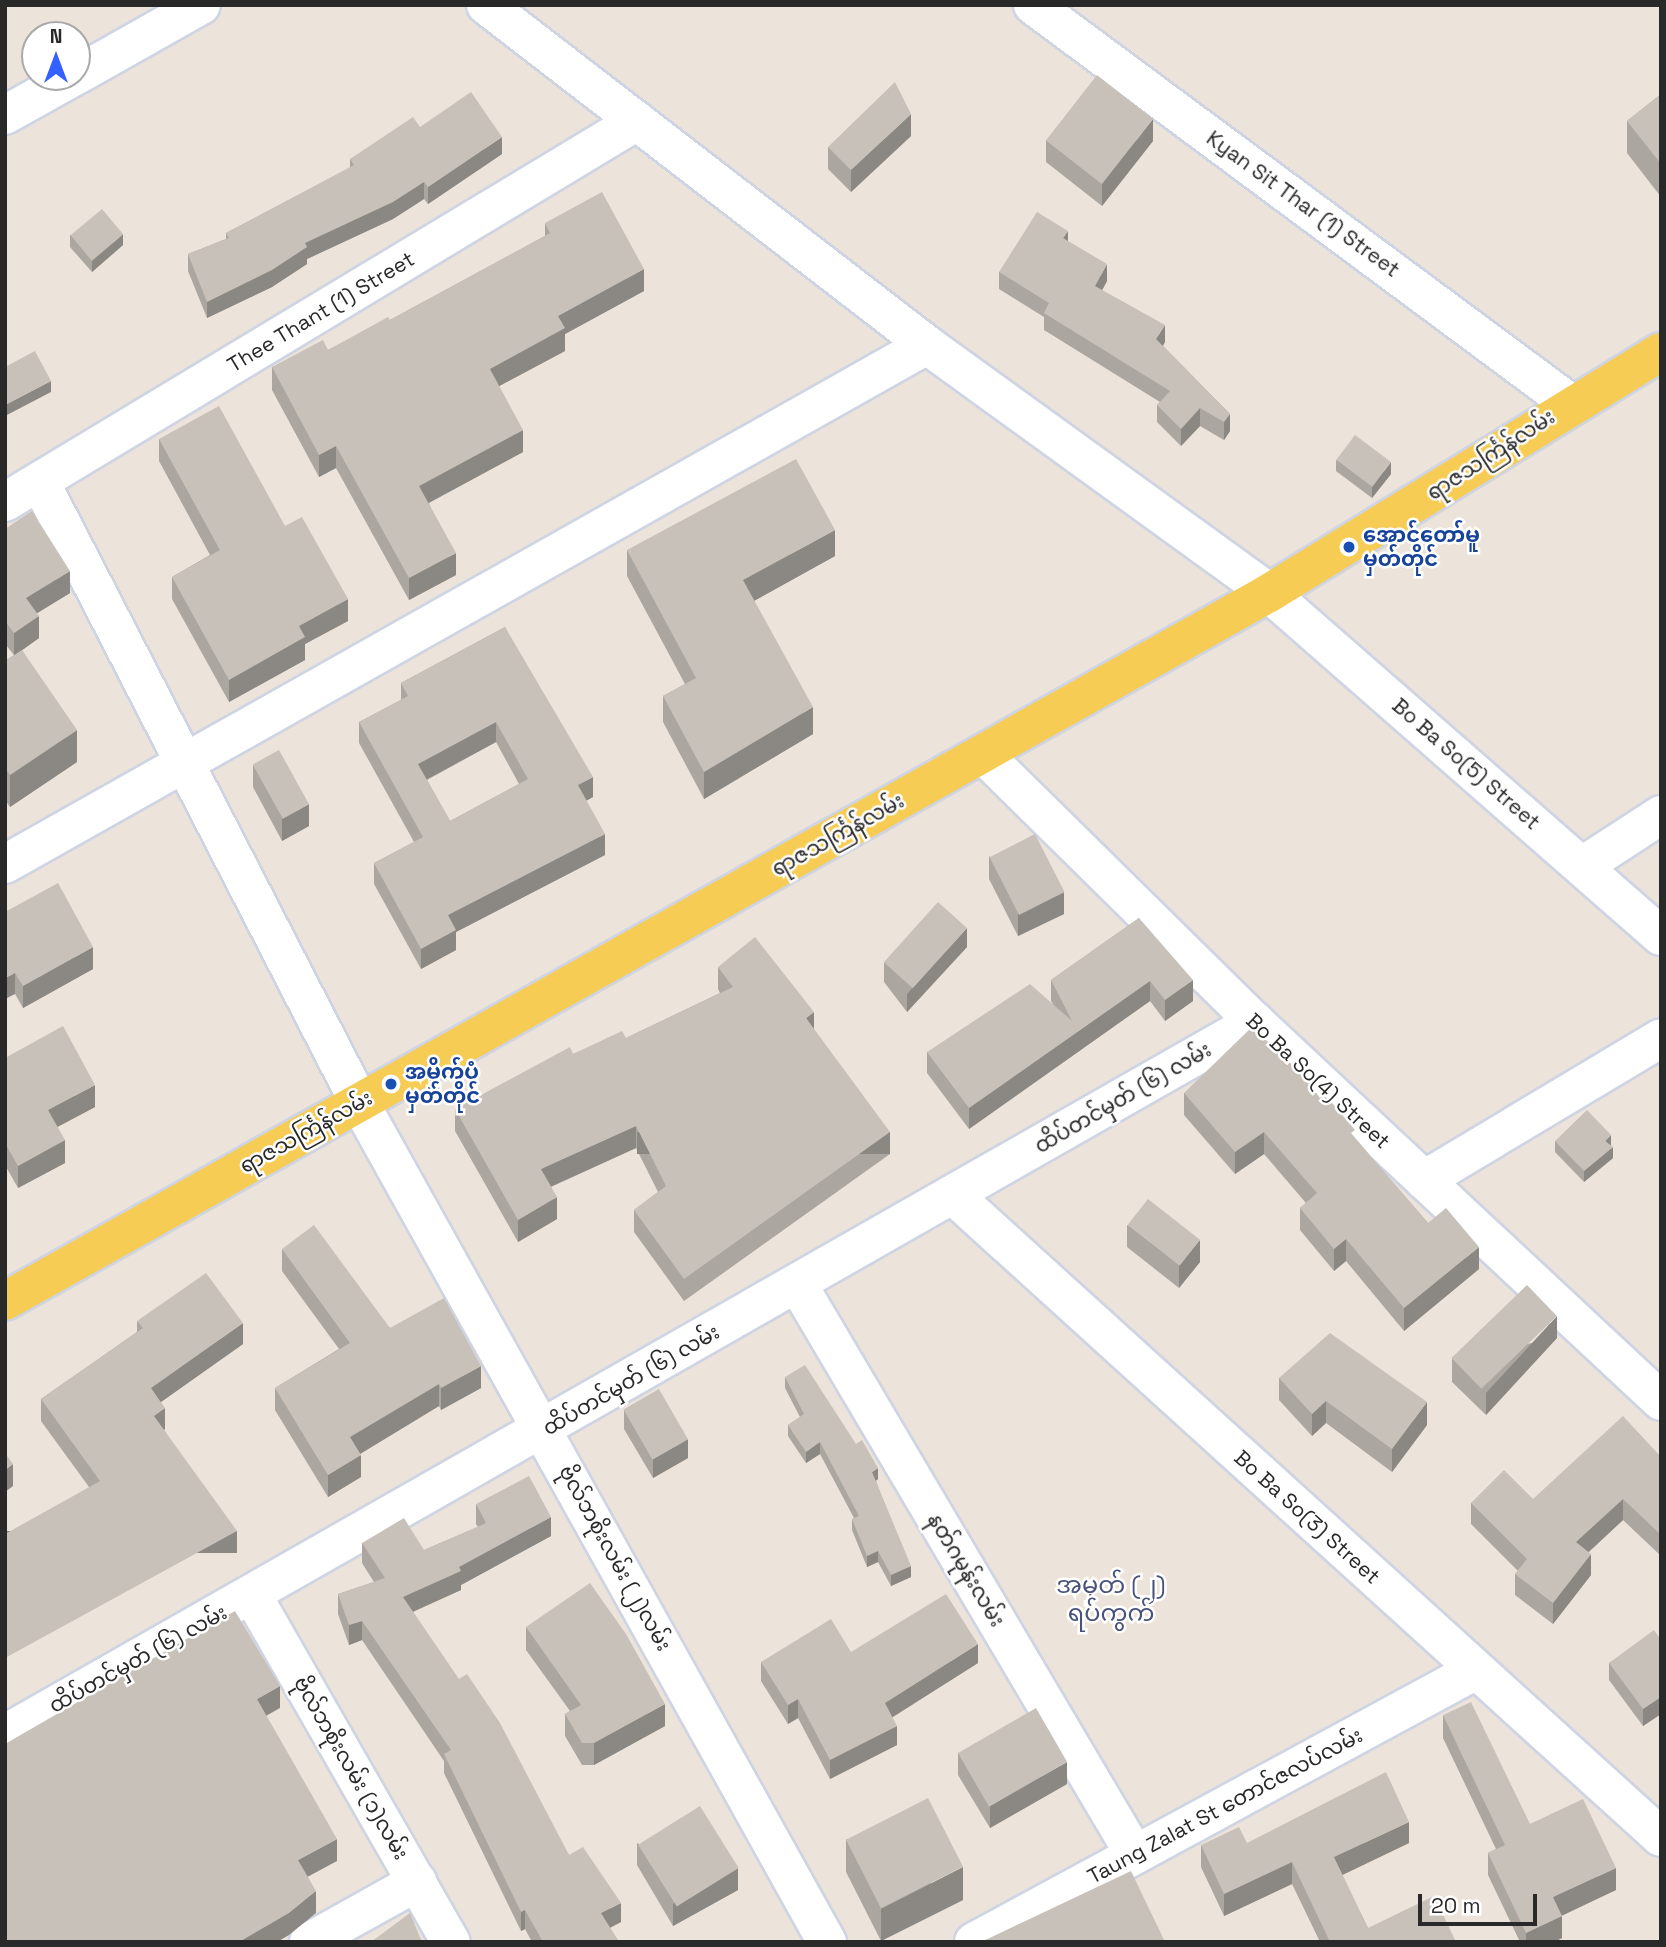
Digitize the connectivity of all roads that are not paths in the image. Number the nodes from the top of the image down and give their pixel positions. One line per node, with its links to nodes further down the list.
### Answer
1 (201, 5): 4 (street)
2 (486, 5): 7 (street, Bo Ba So(5) Street)
3 (1033, 5): 10 (street, Kyan Sit Thar (1) Street)
4 (91, 67)
5 (48, 91): 6 (street)
6 (5, 115)
7 (637, 121): 8 (street, Bo Ba So(5) Street); 11 (street, Thee Thant (1) Street)
8 (927, 345): 13 (street, Bo Ba So(5) Street); 15 (street)
9 (1661, 352): 10 (main road, ရာဇသင်္ကြန်လမ်း)
10 (1571, 404): 13 (main road, ရာဇသင်္ကြန်လမ်း)
11 (40, 482): 12 (street, Thee Thant (1) Street); 15 (street, ဗိုလ်ဘစိုးလမ်း (၂)လမ်း)
12 (5, 502)
13 (1269, 593): 14 (main road, ရာဇသင်္ကြန်လမ်း); 18 (street, Bo Ba So(5) Street)
14 (983, 754): 20 (street, Bo Ba So(4) Street); 22 (main road, ရာဇသင်္ကြန်လမ်း)
15 (184, 763): 17 (street); 22 (street, ဗိုလ်ဘစိုးလမ်း (၂)လမ်း)
16 (1661, 815): 18 (street)
17 (5, 864)
18 (1584, 865): 19 (street, Bo Ba So(5) Street)
19 (1661, 936)
20 (1255, 1022): 23 (street, Bo Ba So(4) Street); 24 (street, ထိပ်တင်မှတ် (၆) လမ်း)
21 (1661, 1038): 23 (street)
22 (359, 1102): 26 (main road, ရာဇသင်္ကြန်လမ်း); 28 (street, ဗိုလ်ဘစိုးလမ်း (၂)လမ်း)
23 (1424, 1180): 27 (street, Bo Ba So(4) Street)
24 (954, 1196): 25 (street, ထိပ်တင်မှတ် (၆) လမ်း); 30 (street, Bo Ba So(3) Street)
25 (798, 1285): 28 (street, ထိပ်တင်မှတ် (၆) လမ်း); 33 (street, နတ်ဂမုန်းလမ်း)
26 (5, 1301)
27 (1661, 1401)
28 (544, 1429): 29 (street, ထိပ်တင်မှတ် (၆) လမ်း); 37 (street, ဗိုလ်ဘစိုးလမ်း (၂)လမ်း)
29 (252, 1595): 31 (street, ထိပ်တင်မှတ် (၆) လမ်း); 34 (street, ဗိုလ်ဘစိုးလမ်း (၁)လမ်း)
30 (1476, 1670): 32 (street, Bo Ba So(3) Street); 33 (street, Taung Zalat St တောင်ဇလပ်လမ်း)
31 (5, 1734)
32 (1661, 1837)
33 (1135, 1855): 38 (street, Taung Zalat St တောင်ဇလပ်လမ်း)
34 (417, 1882): 35 (street); 36 (street, ဗိုလ်ဘစိုးလမ်း (၁)လမ်း)
35 (309, 1942)
36 (451, 1942)
37 (827, 1942)
38 (974, 1942)

